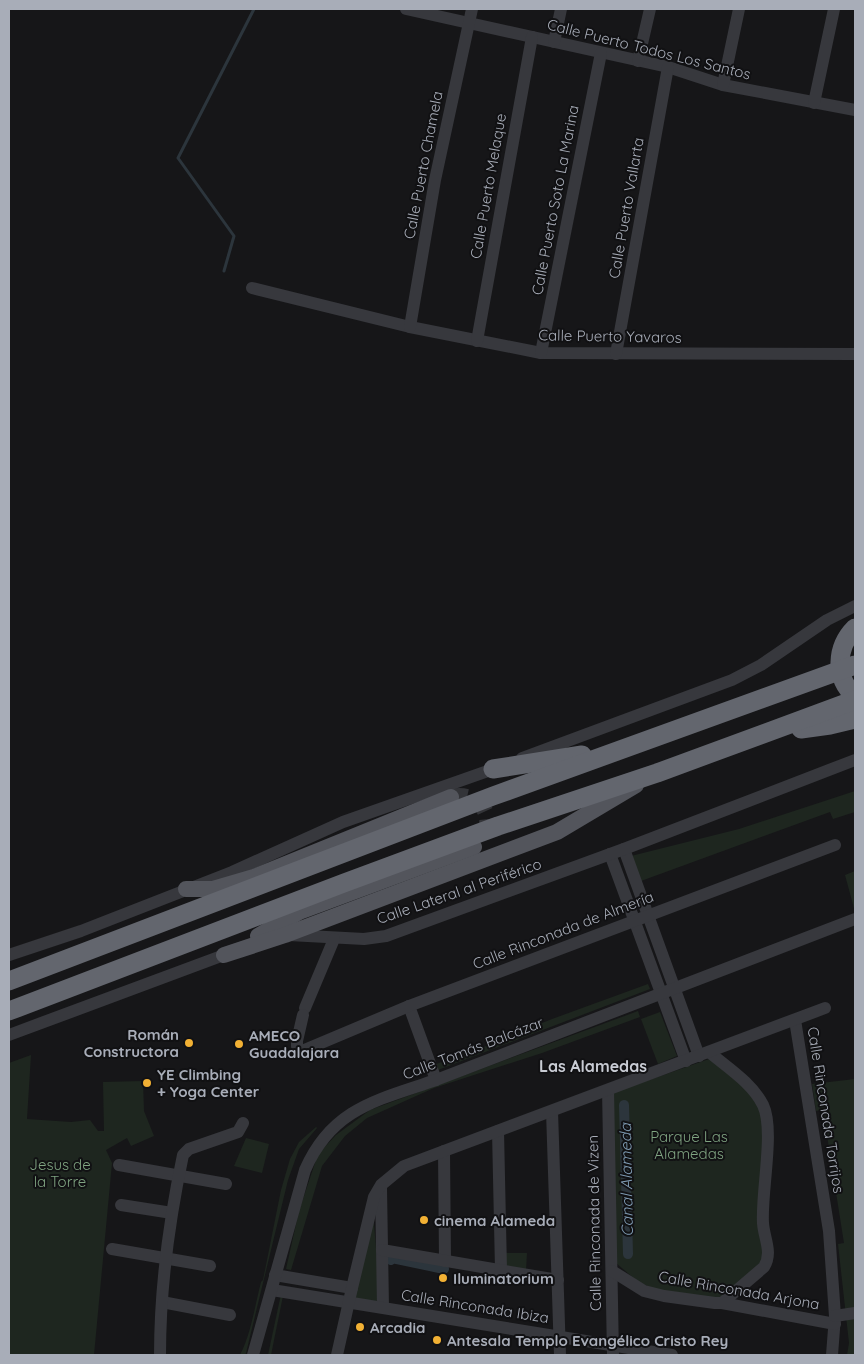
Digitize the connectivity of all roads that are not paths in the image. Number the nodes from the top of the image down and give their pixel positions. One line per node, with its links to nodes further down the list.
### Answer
1 (406, 9): 7 (street, Calle Puerto Todos Los Santos)
2 (472, 9): 7 (street, Calle Puerto Chamela)
3 (562, 9): 9 (street)
4 (650, 9): 11 (street)
5 (739, 9): 13 (street)
6 (834, 9): 14 (street)
7 (468, 23): 8 (street, Calle Puerto Todos Los Santos); 17 (street, Calle Puerto Chamela)
8 (532, 37): 9 (street, Calle Puerto Todos Los Santos); 18 (street, Calle Puerto Melaque)
9 (554, 42): 10 (street, Calle Puerto Todos Los Santos)
10 (601, 53): 11 (street, Calle Puerto Todos Los Santos); 19 (street, Calle Puerto Soto La Marina)
11 (638, 61): 12 (street, Calle Puerto Todos Los Santos)
12 (668, 68): 13 (street, Calle Puerto Todos Los Santos); 20 (street, Calle Puerto Vallarta)
13 (723, 85): 14 (street, Calle Puerto Todos Los Santos)
14 (814, 103): 15 (street, Calle Puerto Todos Los Santos)
15 (855, 110)
16 (252, 288): 17 (street, Calle Puerto Yavaros)
17 (410, 327): 18 (street, Calle Puerto Yavaros)
18 (477, 341): 19 (street, Calle Puerto Yavaros)
19 (541, 353): 20 (street, Calle Puerto Yavaros)
20 (616, 354): 21 (street, Calle Puerto Yavaros)
21 (855, 354)
22 (855, 606): 31 (street)
23 (855, 628): 25 (highway)
24 (855, 665): 29 (highway)
25 (855, 696)
26 (855, 700): 28 (highway)
27 (855, 719): 28 (highway)
28 (772, 731): 32 (highway)
29 (625, 748): 31 (highway); 46 (highway)
30 (855, 760): 36 (street, Calle Lateral al Periférico)
31 (493, 769): 38 (street)
32 (657, 773): 42 (main road); 51 (highway)
33 (451, 797): 38 (main road)
34 (835, 844): 39 (street, Calle Rinconada de Almería)
35 (474, 847): 45 (main road)
36 (624, 849): 37 (street, Calle Lateral al Periférico); 39 (street)
37 (610, 854): 41 (street); 43 (street, Calle Lateral al Periférico)
38 (186, 889): 44 (street)
39 (648, 916): 41 (street, Calle Rinconada de Almería); 47 (street)
40 (855, 919): 47 (street, Calle Tomás Balcázar)
41 (635, 921): 48 (street); 49 (street, Calle Rinconada de Almería)
42 (284, 934): 43 (street, Calle Lateral al Periférico); 45 (main road)
43 (334, 939): 49 (street, Calle Rinconada de Almería)
44 (9, 955)
45 (224, 955): 53 (street)
46 (9, 981)
47 (675, 989): 48 (street, Calle Tomás Balcázar); 54 (street)
48 (662, 994): 55 (street); 56 (street, Calle Tomás Balcázar)
49 (409, 1006): 56 (street)
50 (825, 1008): 52 (street)
51 (9, 1011)
52 (795, 1020): 54 (street); 85 (street, Calle Rinconada Torrijos)
53 (9, 1035)
54 (704, 1054): 55 (street); 81 (street)
55 (686, 1061): 57 (street)
56 (436, 1080): 75 (street, Calle Tomás Balcázar)
57 (608, 1090): 58 (street); 74 (street, Calle Rinconada de Vizen)
58 (552, 1111): 60 (street); 76 (street)
59 (243, 1123): 63 (street)
60 (498, 1131): 61 (street); 73 (street)
61 (444, 1151): 65 (street); 71 (street)
62 (118, 1165): 63 (street)
63 (179, 1175): 64 (street); 67 (street)
64 (226, 1184)
65 (381, 1185): 69 (street); 77 (street)
66 (121, 1205): 67 (street)
67 (172, 1213): 70 (street)
68 (112, 1249): 70 (street)
69 (382, 1250): 71 (street); 82 (street)
70 (166, 1258): 72 (street); 79 (street)
71 (445, 1261): 73 (street)
72 (210, 1266)
73 (501, 1270): 76 (street)
74 (612, 1272): 81 (street, Calle Rinconada Arjona); 88 (street, Calle Rinconada de Vizen)
75 (275, 1275): 77 (street); 78 (street, Calle Tomás Balcázar)
76 (558, 1280): 87 (street)
77 (352, 1288): 80 (street)
78 (272, 1290): 80 (street, Calle Rinconada Ibiza); 91 (street, Calle Tomás Balcázar)
79 (162, 1302): 84 (street); 86 (street)
80 (349, 1302): 82 (street, Calle Rinconada Ibiza); 92 (street)
81 (722, 1303): 85 (street, Calle Rinconada Arjona)
82 (383, 1307): 87 (street, Calle Rinconada Ibiza)
83 (855, 1313): 85 (street, Calle Rinconada Arjona)
84 (230, 1315)
85 (835, 1320): 95 (street, Calle Rinconada Torrijos)
86 (160, 1326): 89 (street); 90 (street)
87 (559, 1337): 88 (street, Calle Rinconada Ibiza); 93 (street)
88 (613, 1350): 94 (street, Calle Rinconada Ibiza)
89 (151, 1355)
90 (160, 1355)
91 (253, 1355)
92 (337, 1355)
93 (560, 1355)
94 (672, 1355)
95 (832, 1355)

